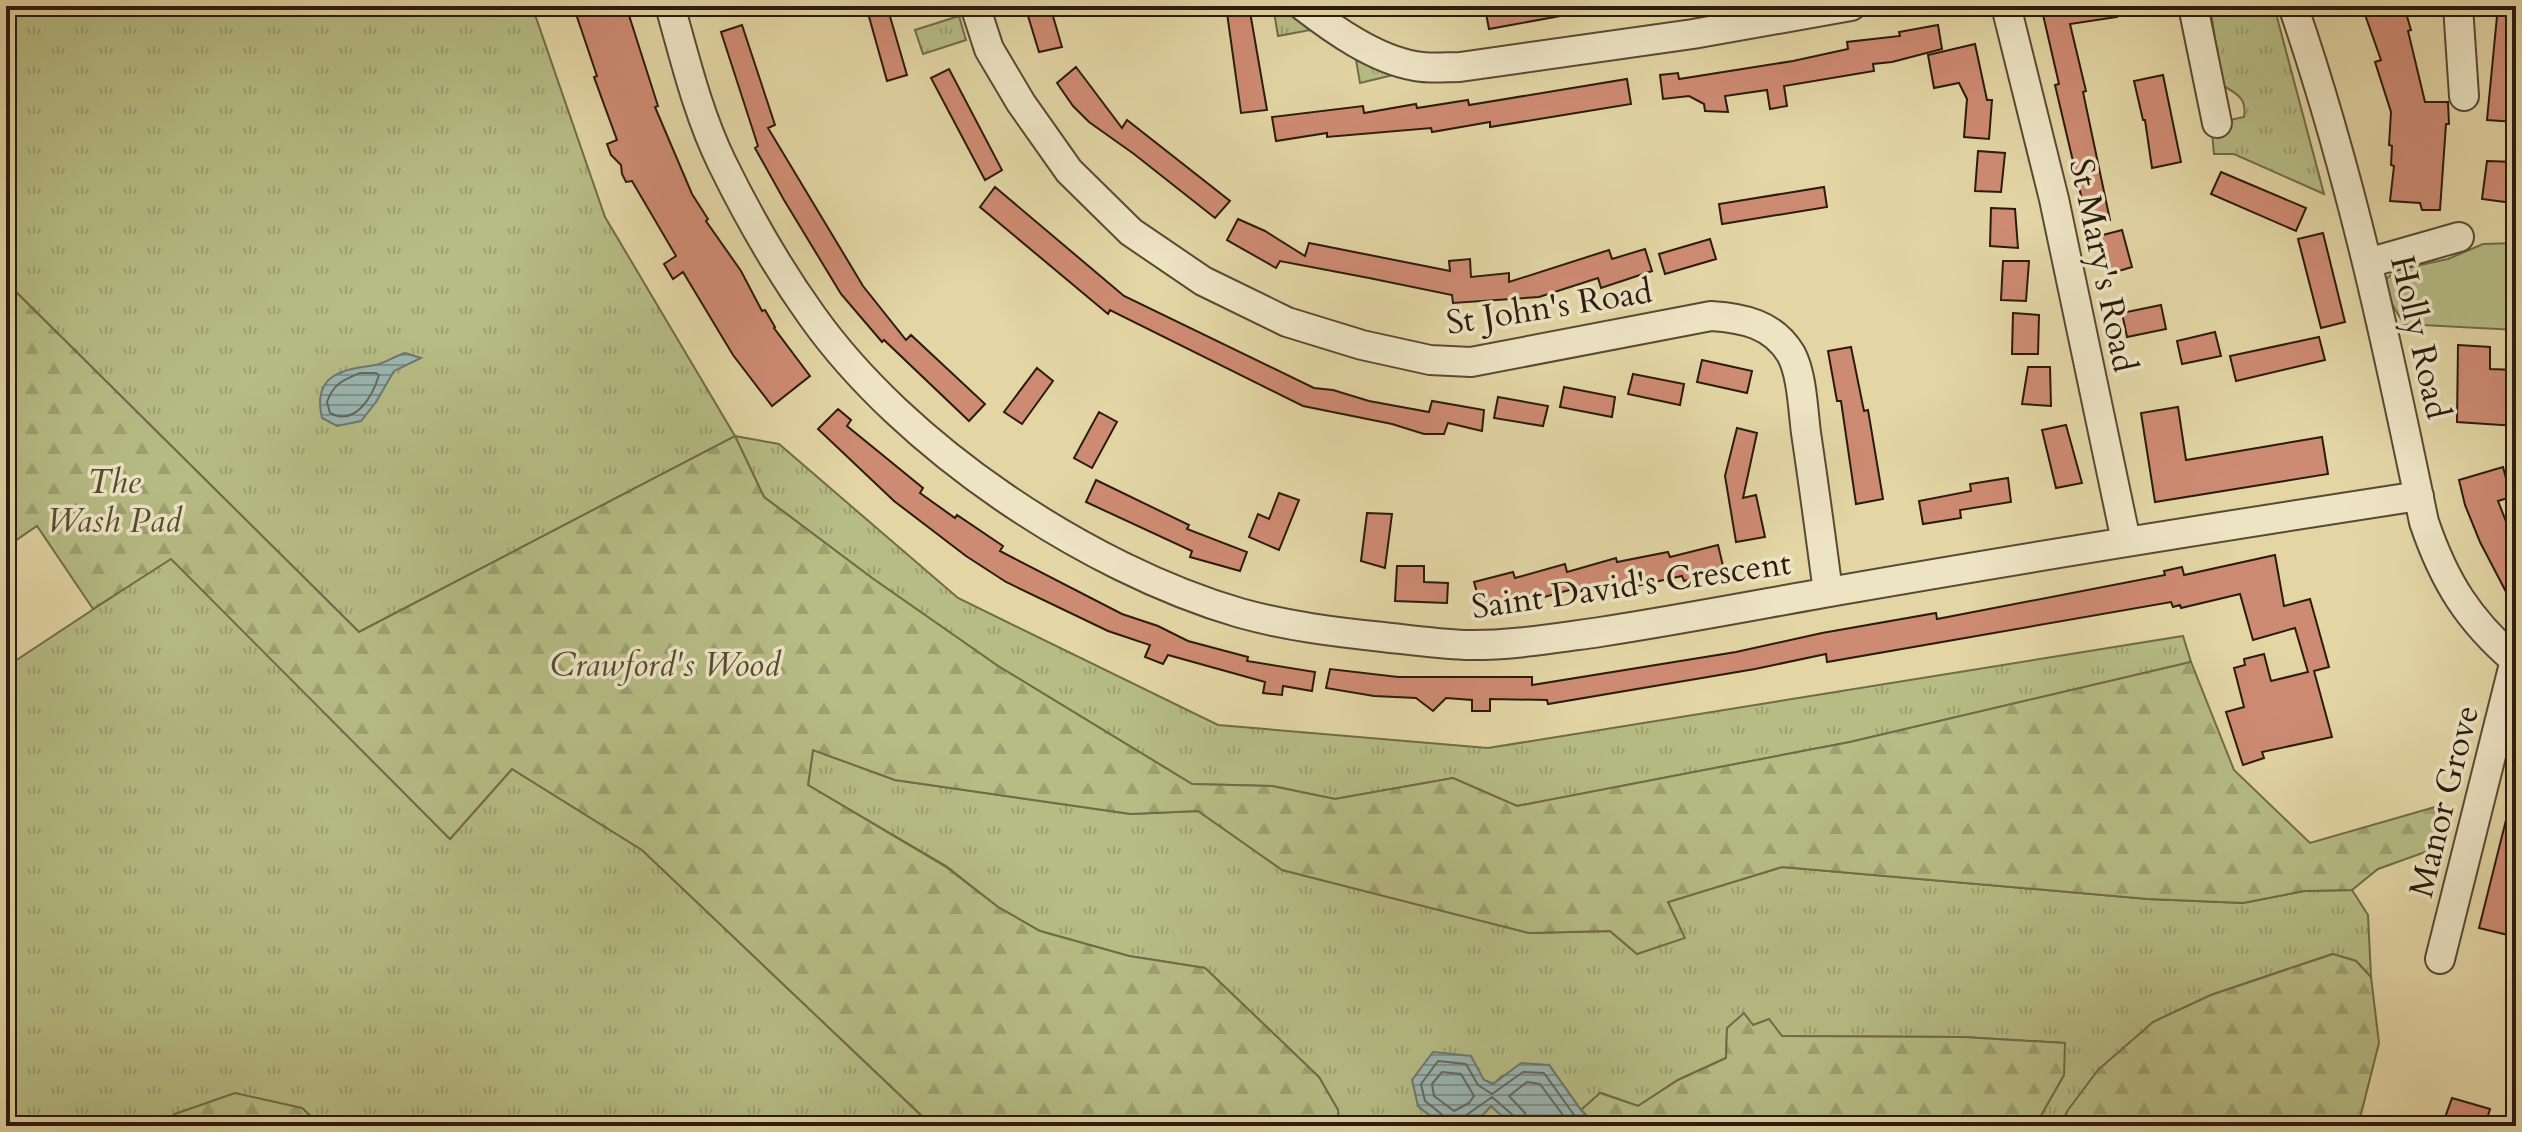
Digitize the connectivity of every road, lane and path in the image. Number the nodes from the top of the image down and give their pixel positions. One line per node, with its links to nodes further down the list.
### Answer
1 (670, 6): 15 (street, Saint David's Crescent)
2 (975, 6): 15 (street, St John's Road)
3 (1303, 6): 4 (street)
4 (1851, 6)
5 (2006, 6): 14 (street, St Mary's Road)
6 (2193, 6): 10 (street)
7 (2293, 6): 12 (street, Holly Road)
8 (2458, 6): 9 (street)
9 (2464, 96)
10 (2217, 123)
11 (2459, 237): 12 (street)
12 (2368, 263): 13 (street, Holly Road)
13 (2419, 496): 14 (street, Saint David's Crescent); 16 (street, Holly Road)
14 (2126, 541): 15 (street, Saint David's Crescent)
15 (1828, 592)
16 (2516, 660): 17 (street, Manor Grove)
17 (2440, 959)

